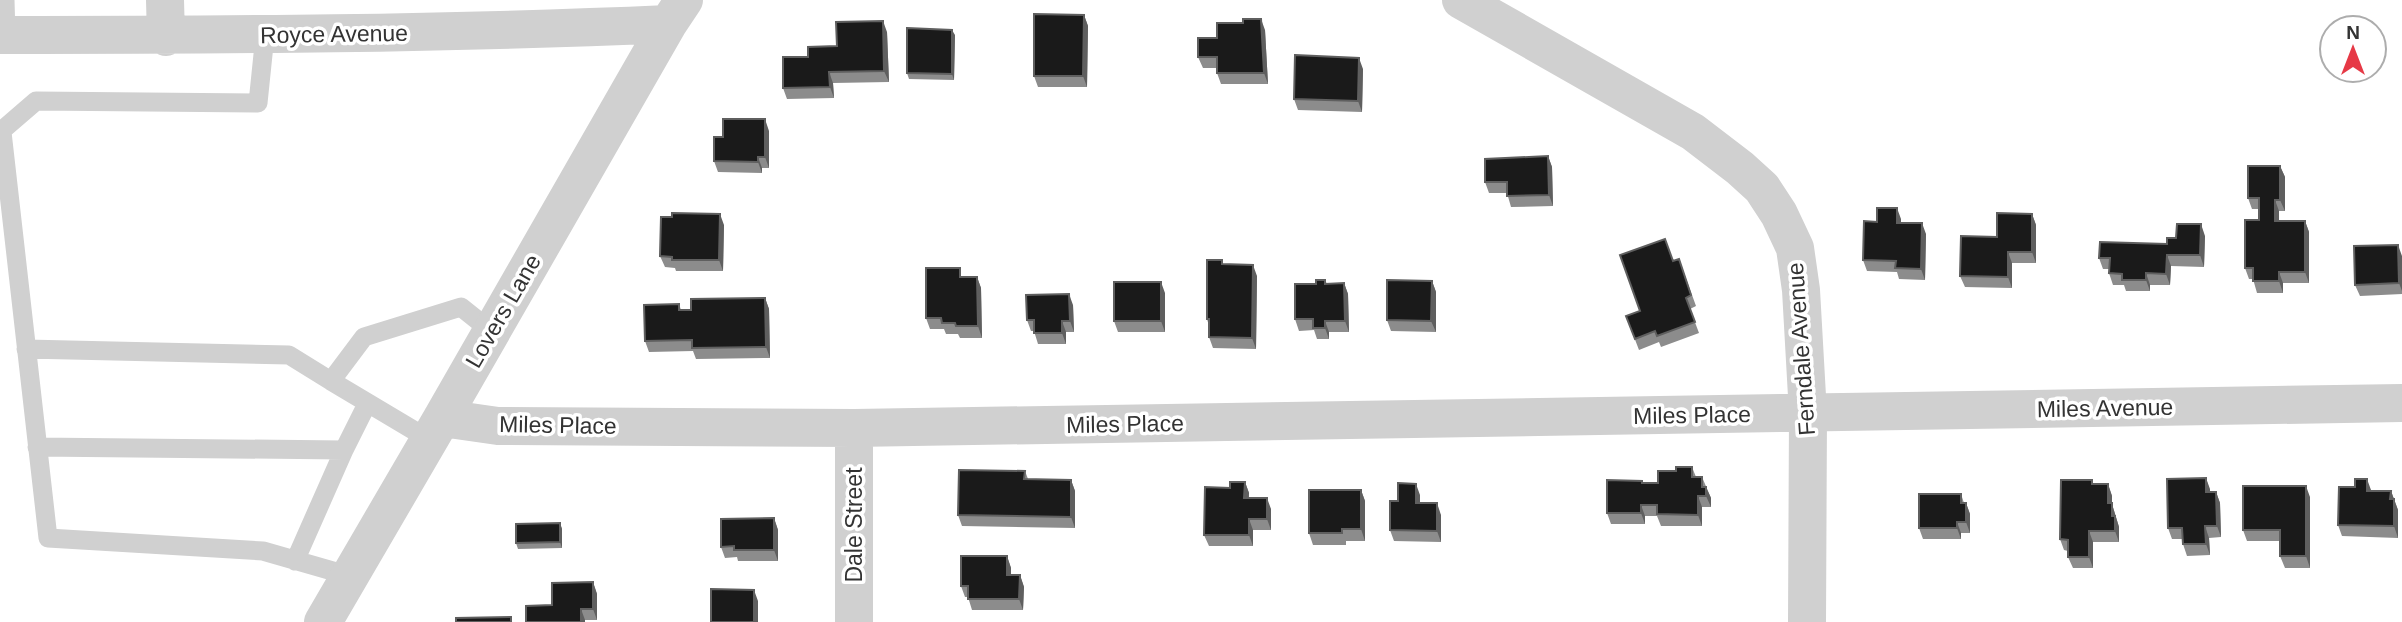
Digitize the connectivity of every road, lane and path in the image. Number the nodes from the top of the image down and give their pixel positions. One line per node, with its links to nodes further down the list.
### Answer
1 (1461, 0): 12 (street, Ferndale Avenue)
2 (676, 12): 5 (street, Royce Avenue); 7 (street, Lovers Lane)
3 (165, 18): 4 (street, Royce Avenue); 5 (street, Royce Avenue)
4 (4, 24)
5 (265, 35): 6 (lane)
6 (1, 132): 8 (lane)
7 (492, 331): 9 (lane); 14 (street, Lovers Lane)
8 (26, 349): 9 (lane); 15 (lane)
9 (331, 381): 11 (lane)
10 (2402, 403): 12 (street, Miles Avenue)
11 (367, 404): 14 (lane); 16 (lane)
12 (1808, 414): 13 (street, Miles Place); 21 (street, Ferndale Avenue)
13 (854, 428): 14 (street, Miles Place); 20 (street, Dale Street)
14 (436, 429): 18 (street, Lovers Lane)
15 (37, 447): 16 (lane); 17 (lane)
16 (344, 450): 17 (lane)
17 (295, 561): 18 (lane)
18 (350, 576): 19 (street, Lovers Lane)
19 (323, 622)
20 (854, 622)
21 (1807, 622)

